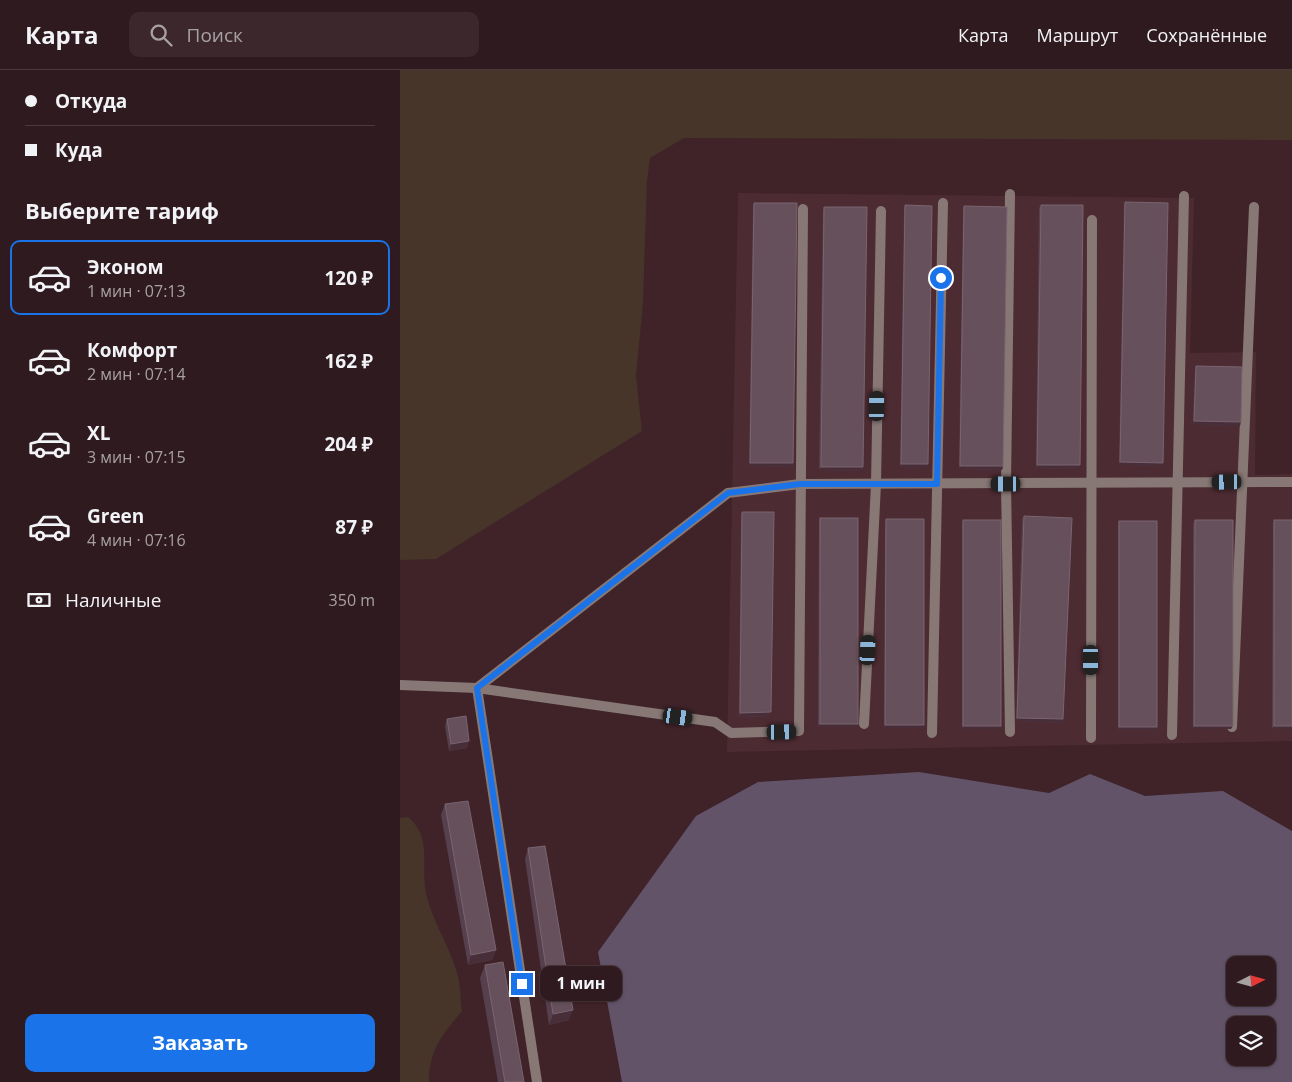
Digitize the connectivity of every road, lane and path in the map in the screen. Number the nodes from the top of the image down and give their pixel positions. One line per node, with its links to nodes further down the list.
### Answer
1 (1010, 194): 13 (lane)
2 (1184, 196): 15 (lane)
3 (943, 203): 12 (lane)
4 (1254, 207): 8 (lane)
5 (803, 209): 10 (lane)
6 (880, 212): 11 (lane)
7 (1092, 220): 14 (lane)
8 (1244, 482): 9 (lane); 15 (lane); 19 (lane)
9 (1292, 482)
10 (800, 484): 11 (lane); 17 (lane); 17 (lane)
11 (876, 484): 12 (lane); 18 (lane)
12 (937, 484): 13 (lane); 21 (lane)
13 (1006, 484): 14 (lane); 20 (lane)
14 (1092, 484): 15 (lane); 23 (lane)
15 (1177, 484): 22 (lane)
16 (400, 685): 17 (lane)
17 (477, 688): 24 (lane)
18 (864, 724)
19 (1232, 727)
20 (1010, 732)
21 (932, 733)
22 (1172, 735)
23 (1091, 738)
24 (537, 1082)

